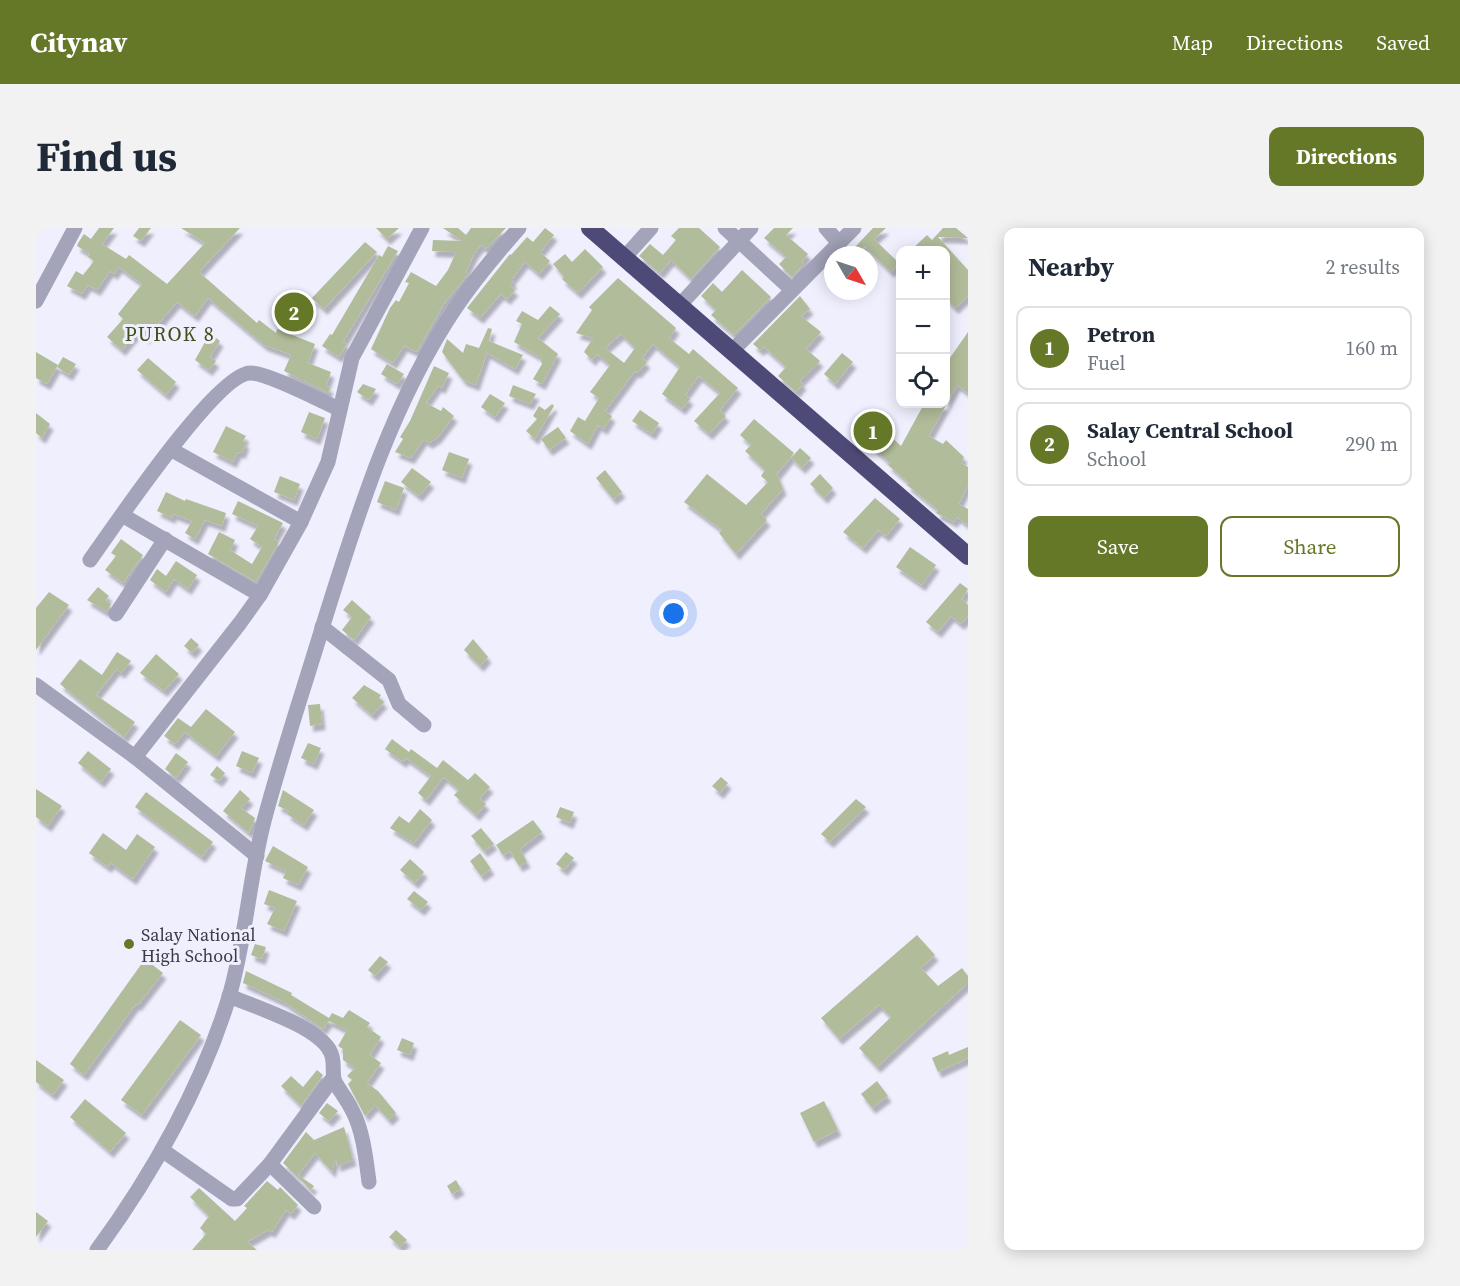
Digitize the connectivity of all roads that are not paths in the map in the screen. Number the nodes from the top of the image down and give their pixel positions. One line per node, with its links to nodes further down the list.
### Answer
1 (75, 228): 14 (street)
2 (422, 228): 17 (street)
3 (519, 228): 26 (street)
4 (590, 228): 12 (highway)
5 (651, 228): 12 (street)
6 (725, 228): 10 (street)
7 (752, 228): 10 (street)
8 (826, 228): 11 (street)
9 (854, 228): 11 (street)
10 (739, 240): 13 (street); 15 (street)
11 (838, 242): 13 (street)
12 (624, 258): 15 (highway)
13 (791, 289): 16 (street)
14 (36, 301)
15 (679, 306): 16 (highway)
16 (731, 352): 22 (highway)
17 (339, 409): 18 (street); 20 (street)
18 (172, 450): 19 (street); 20 (street)
19 (122, 514): 21 (street); 23 (street)
20 (301, 522): 24 (street)
21 (165, 539): 24 (street); 25 (street)
22 (968, 556)
23 (90, 560)
24 (260, 595): 29 (street)
25 (116, 614)
26 (322, 627): 28 (street); 30 (street)
27 (36, 685): 29 (street)
28 (424, 725)
29 (135, 757): 30 (street)
30 (257, 856): 31 (street)
31 (229, 996): 32 (street); 33 (street)
32 (333, 1078): 34 (street); 35 (street)
33 (162, 1150): 34 (street); 37 (street)
34 (270, 1164): 36 (street)
35 (369, 1182)
36 (314, 1207)
37 (98, 1250)

